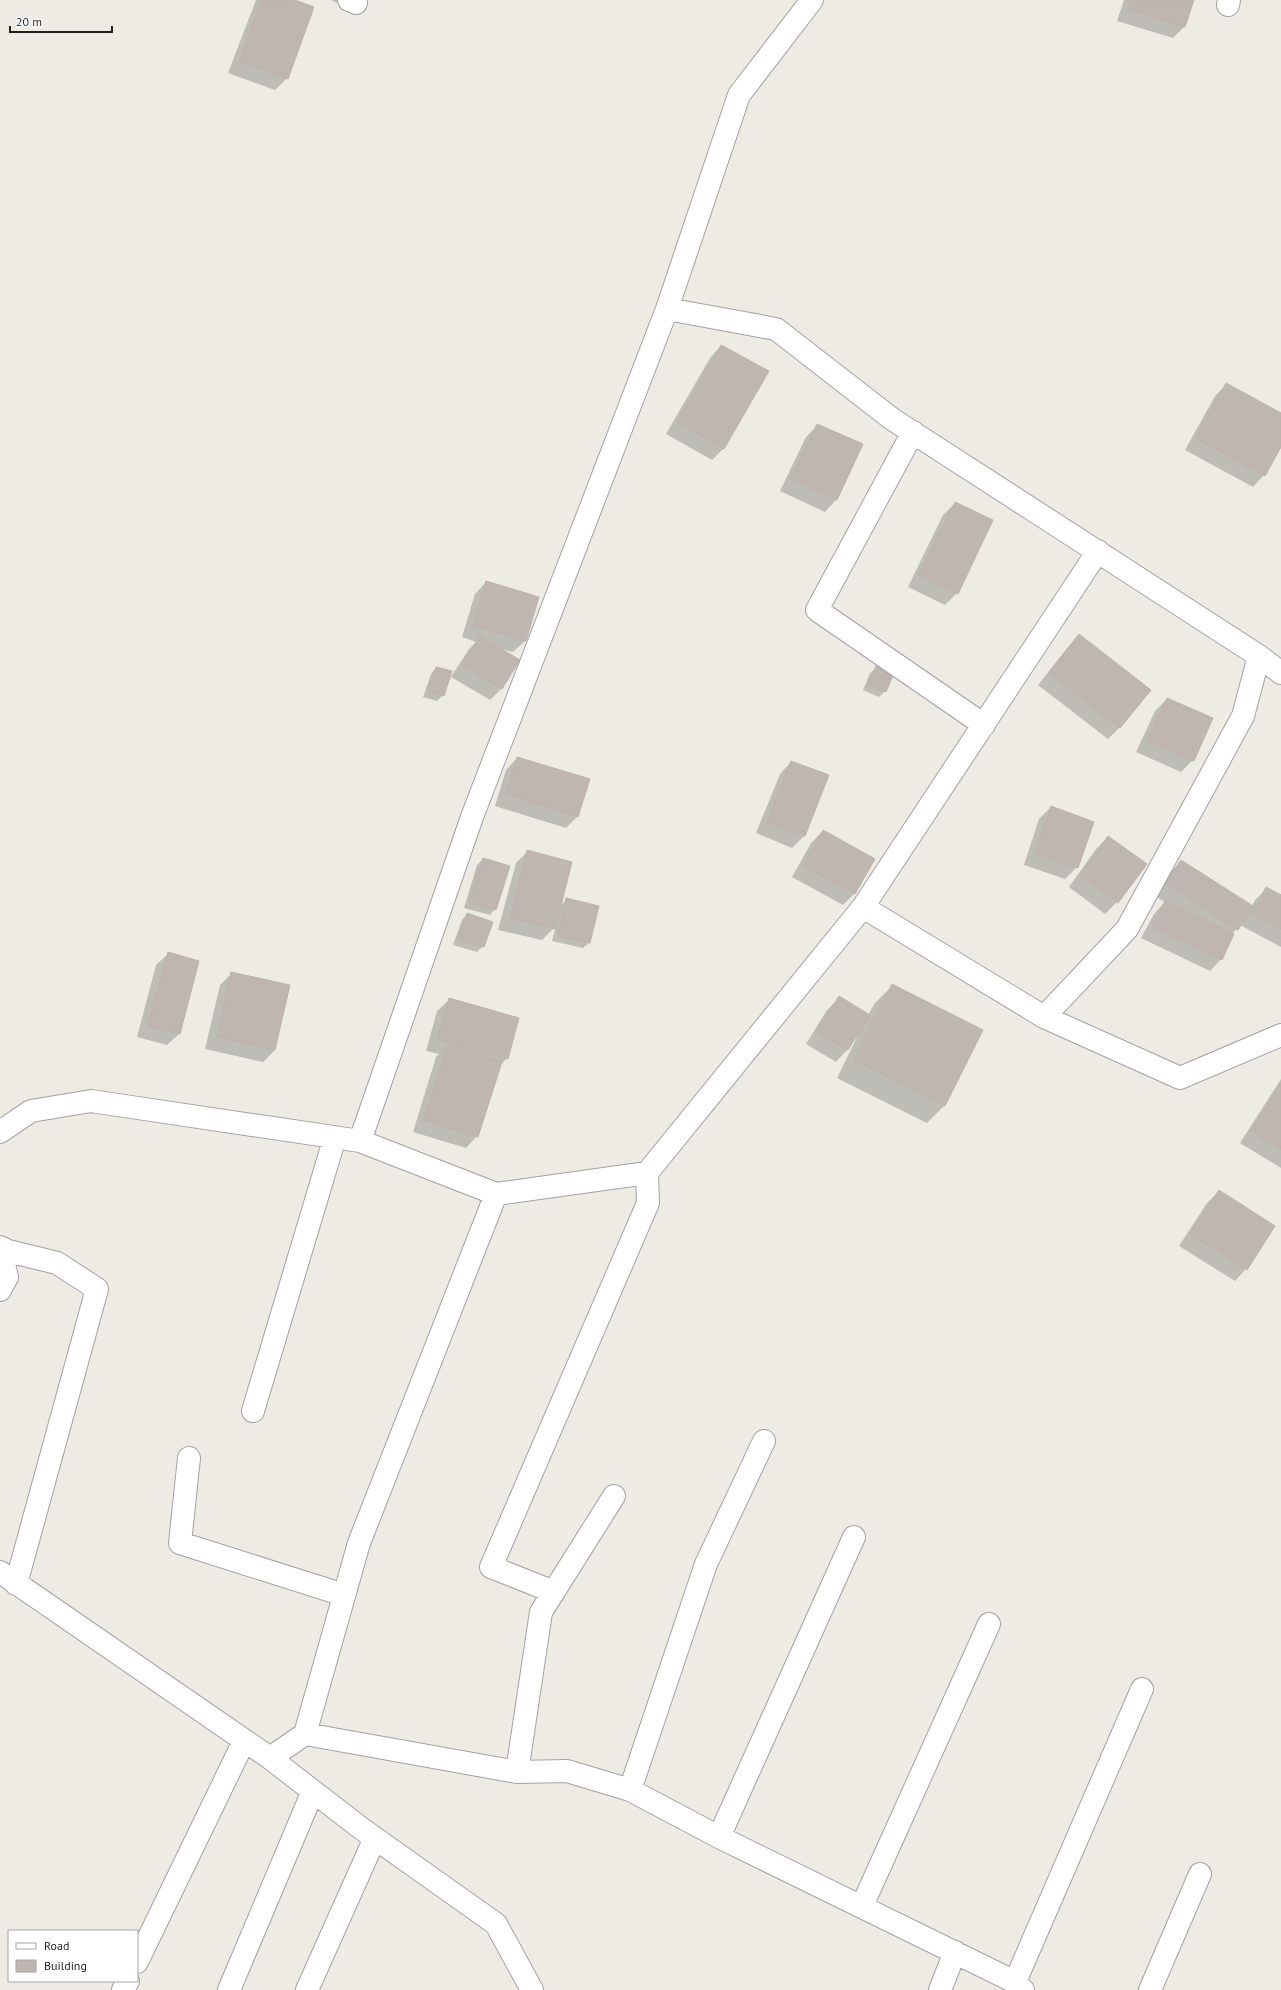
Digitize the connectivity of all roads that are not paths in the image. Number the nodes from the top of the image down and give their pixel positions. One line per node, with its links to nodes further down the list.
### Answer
1 (812, 0): 2 (street)
2 (667, 309): 3 (street); 13 (street)
3 (913, 432): 4 (street); 7 (street)
4 (1098, 551): 5 (street); 7 (street)
5 (1259, 656): 6 (street); 9 (street)
6 (1281, 673)
7 (984, 725): 8 (street)
8 (864, 907): 9 (street); 14 (street)
9 (1044, 1017): 10 (street)
10 (1281, 1035)
11 (0, 1132): 12 (street)
12 (335, 1137): 13 (street); 18 (street)
13 (360, 1141): 15 (street)
14 (647, 1173): 15 (street); 24 (street)
15 (496, 1194): 25 (street)
16 (0, 1247): 17 (street); 23 (street)
17 (0, 1290)
18 (253, 1411)
19 (764, 1441): 32 (street)
20 (189, 1458): 25 (street)
21 (614, 1496): 24 (street)
22 (854, 1537): 34 (street)
23 (8, 1578): 29 (street)
24 (554, 1592): 31 (street)
25 (344, 1595): 28 (street)
26 (989, 1624): 37 (street)
27 (1142, 1689): 40 (street)
28 (306, 1734): 30 (street); 31 (street)
29 (244, 1741): 30 (street); 39 (street)
30 (270, 1758): 33 (street)
31 (517, 1772): 32 (street)
32 (630, 1790): 34 (street)
33 (313, 1791): 35 (street); 41 (street)
34 (720, 1837): 37 (street)
35 (375, 1838): 42 (street); 43 (street)
36 (1200, 1874): 45 (street)
37 (862, 1906): 38 (street)
38 (955, 1952): 40 (street); 44 (street)
39 (138, 1960)
40 (1019, 1986)
41 (229, 1990)
42 (307, 1990)
43 (532, 1990)
44 (940, 1990)
45 (1150, 1990)

